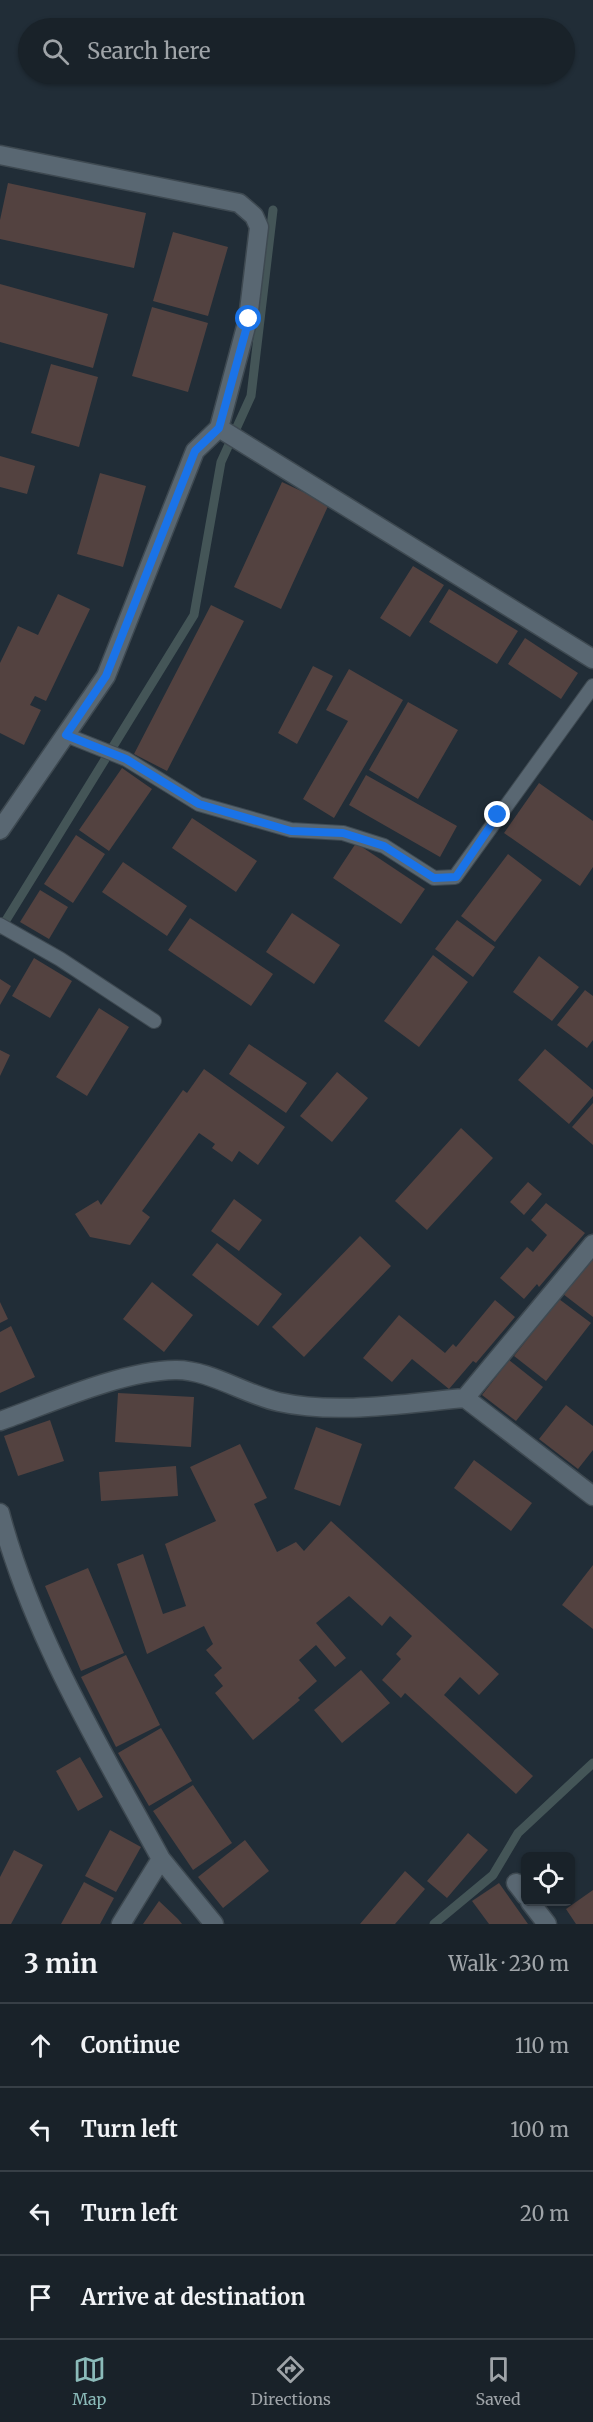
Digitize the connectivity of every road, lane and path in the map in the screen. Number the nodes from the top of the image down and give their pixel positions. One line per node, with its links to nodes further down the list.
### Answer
1 (0, 155): 2 (street)
2 (219, 428): 3 (street); 5 (street)
3 (593, 659)
4 (593, 686): 5 (lane)
5 (66, 735): 6 (street)
6 (0, 830)
7 (0, 925): 8 (lane)
8 (154, 1021)
9 (593, 1244): 10 (street)
10 (465, 1398): 11 (street); 12 (street)
11 (0, 1421)
12 (593, 1496)
13 (0, 1513): 14 (street)
14 (161, 1859): 16 (street); 17 (street)
15 (533, 1906): 18 (street)
16 (122, 1924)
17 (214, 1924)
18 (547, 1924)

